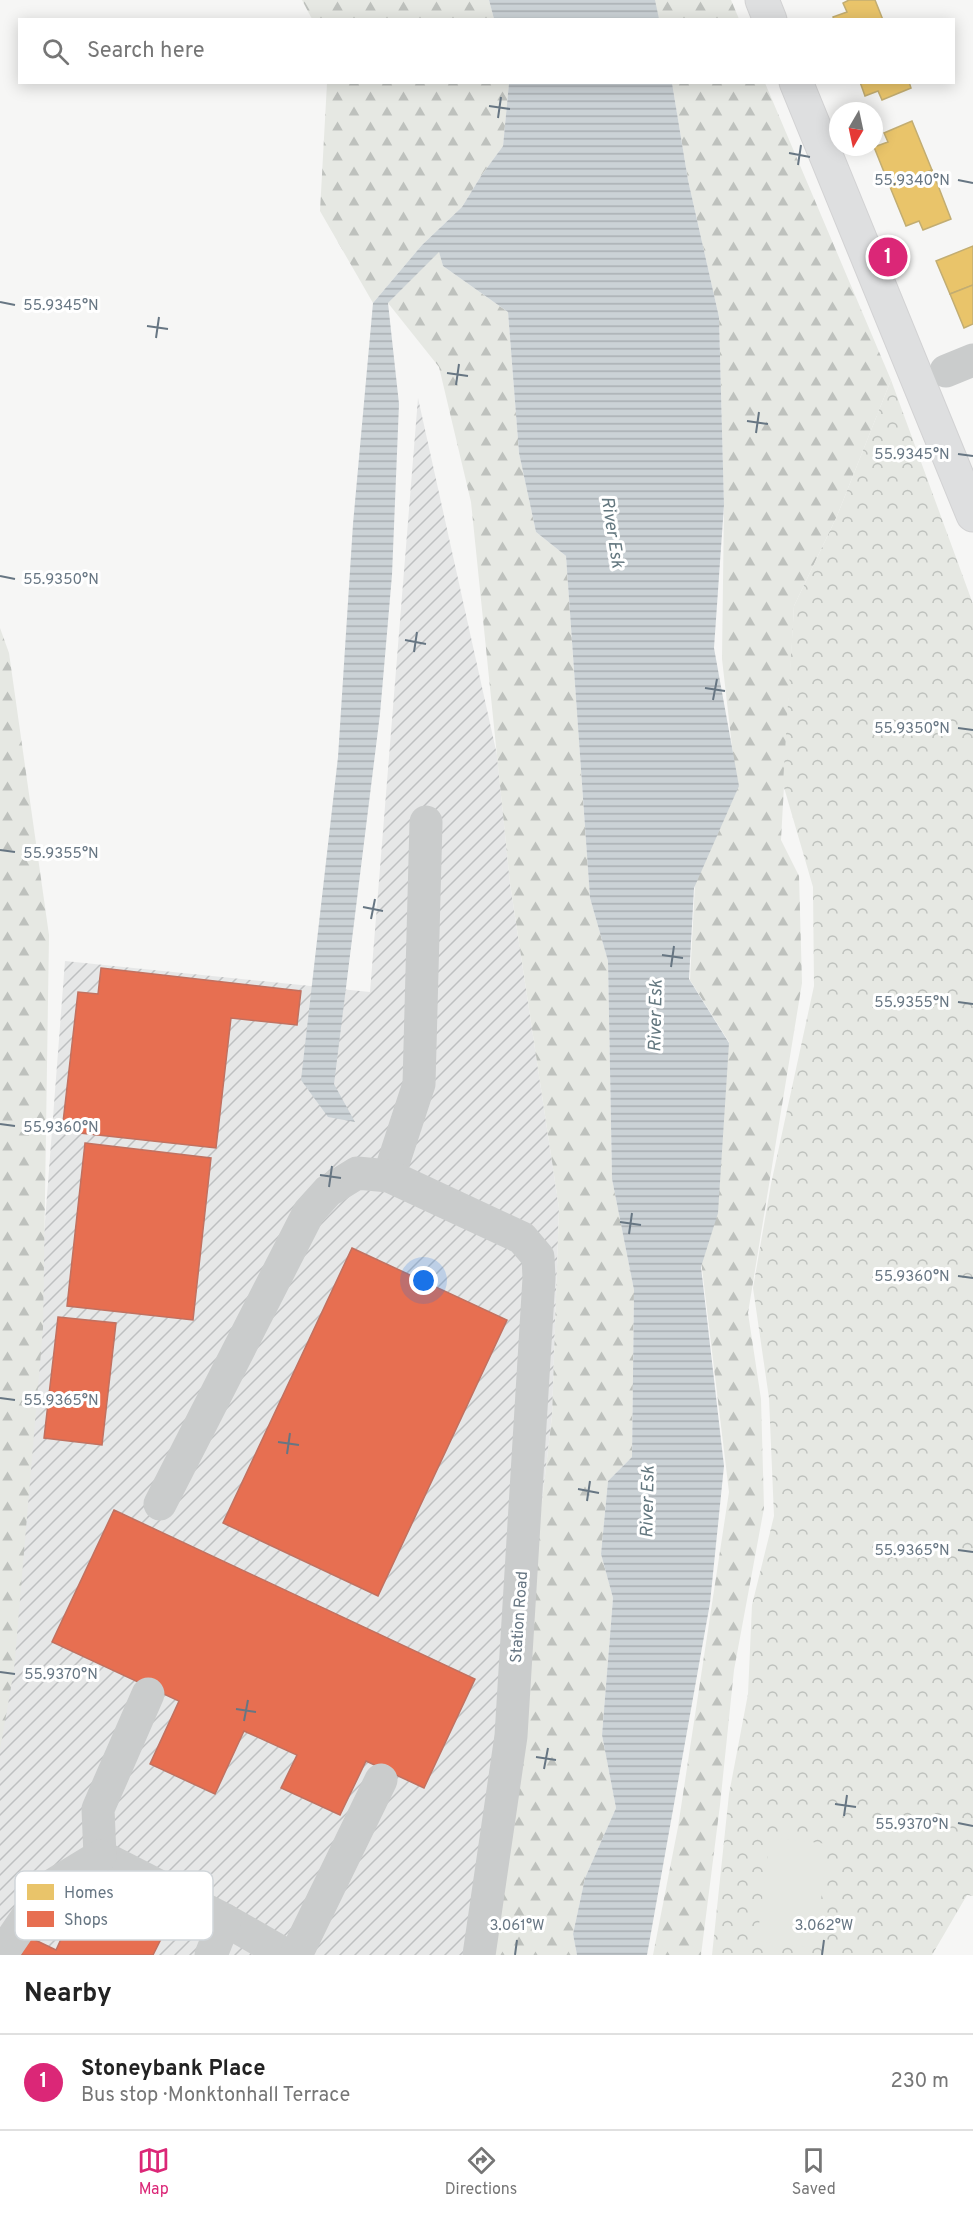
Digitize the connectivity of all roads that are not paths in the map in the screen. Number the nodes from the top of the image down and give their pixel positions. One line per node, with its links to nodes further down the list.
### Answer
1 (762, 0): 2 (main road)
2 (769, 18)
3 (797, 84): 4 (main road)
4 (973, 516)
5 (426, 822): 6 (street)
6 (389, 1176): 7 (street, Station Road); 20 (street, Station Road)
7 (160, 1504)
8 (148, 1694): 10 (street)
9 (381, 1780): 19 (street)
10 (100, 1856): 11 (street); 12 (street)
11 (75, 1871)
12 (129, 1871)
13 (213, 1914): 14 (street)
14 (225, 1920): 17 (street); 18 (street)
15 (15, 1934): 16 (street)
16 (1, 1955)
17 (211, 1955)
18 (286, 1955)
19 (296, 1955)
20 (479, 1955)

